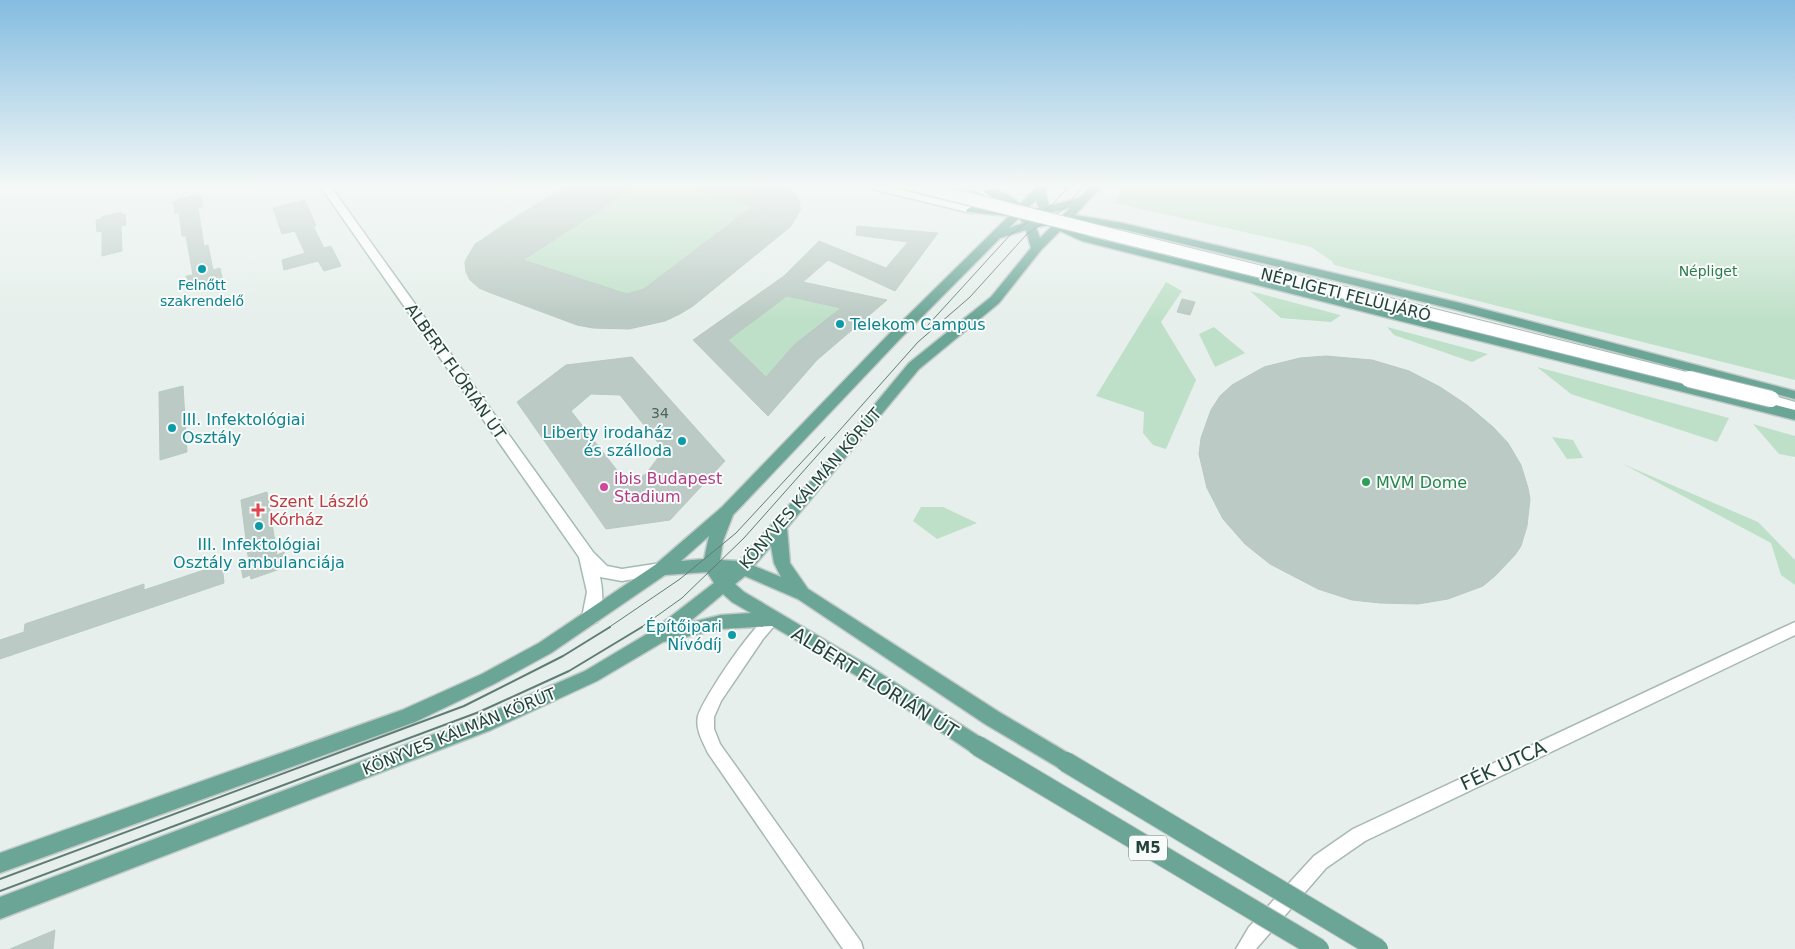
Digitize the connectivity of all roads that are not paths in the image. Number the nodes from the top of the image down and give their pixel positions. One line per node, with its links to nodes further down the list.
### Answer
1 (357, 231): 22 (main road, ALBERT FLÓRIÁN ÚT)
2 (991, 231): 12 (main road)
3 (1001, 231): 12 (main road, KÖNYVES KÁLMÁN KÖRÚT)
4 (1009, 231): 12 (main road)
5 (1032, 231): 14 (main road)
6 (1050, 231): 14 (main road, KÖNYVES KÁLMÁN KÖRÚT)
7 (1067, 231): 11 (main road)
8 (1098, 231): 18 (main road, NÉPLIGETI FELÜLJÁRÓ, bridge)
9 (1143, 231): 10 (main road)
10 (1158, 235): 13 (main road); 15 (main road)
11 (1086, 239): 14 (main road); 15 (main road)
12 (992, 240): 20 (main road, KÖNYVES KÁLMÁN KÖRÚT)
13 (1202, 244): 16 (main road); 17 (main road)
14 (1037, 248): 21 (main road, KÖNYVES KÁLMÁN KÖRÚT)
15 (1145, 254): 16 (main road)
16 (1186, 263): 19 (main road)
17 (1795, 395)
18 (1795, 406)
19 (1795, 416)
20 (728, 511): 23 (main road); 25 (main road, KÖNYVES KÁLMÁN KÖRÚT)
21 (779, 528): 24 (main road, KÖNYVES KÁLMÁN KÖRÚT); 27 (main road, M5)
22 (587, 556): 25 (main road, ALBERT FLÓRIÁN ÚT); 28 (main road, ALBERT FLÓRIÁN ÚT)
23 (712, 565): 24 (main road, ALBERT FLÓRIÁN ÚT); 25 (main road, ALBERT FLÓRIÁN ÚT); 26 (main road, M5)
24 (742, 568): 26 (main road, KÖNYVES KÁLMÁN KÖRÚT); 27 (main road, ALBERT FLÓRIÁN ÚT)
25 (661, 569): 28 (main road, KÖNYVES KÁLMÁN KÖRÚT)
26 (723, 585): 29 (main road, M5); 31 (main road, KÖNYVES KÁLMÁN KÖRÚT)
27 (804, 594): 37 (main road, ALBERT FLÓRIÁN ÚT / M5, bridge)
28 (591, 617): 32 (main road, KÖNYVES KÁLMÁN KÖRÚT)
29 (773, 619): 31 (main road); 34 (street, ALBERT FLÓRIÁN ÚT); 36 (main road, ALBERT FLÓRIÁN ÚT / M5, bridge)
30 (1795, 628): 35 (street, FÉK UTCA)
31 (658, 636): 33 (main road, KÖNYVES KÁLMÁN KÖRÚT)
32 (0, 863)
33 (0, 908)
34 (854, 949)
35 (1245, 949)
36 (1318, 949)
37 (1378, 949)

